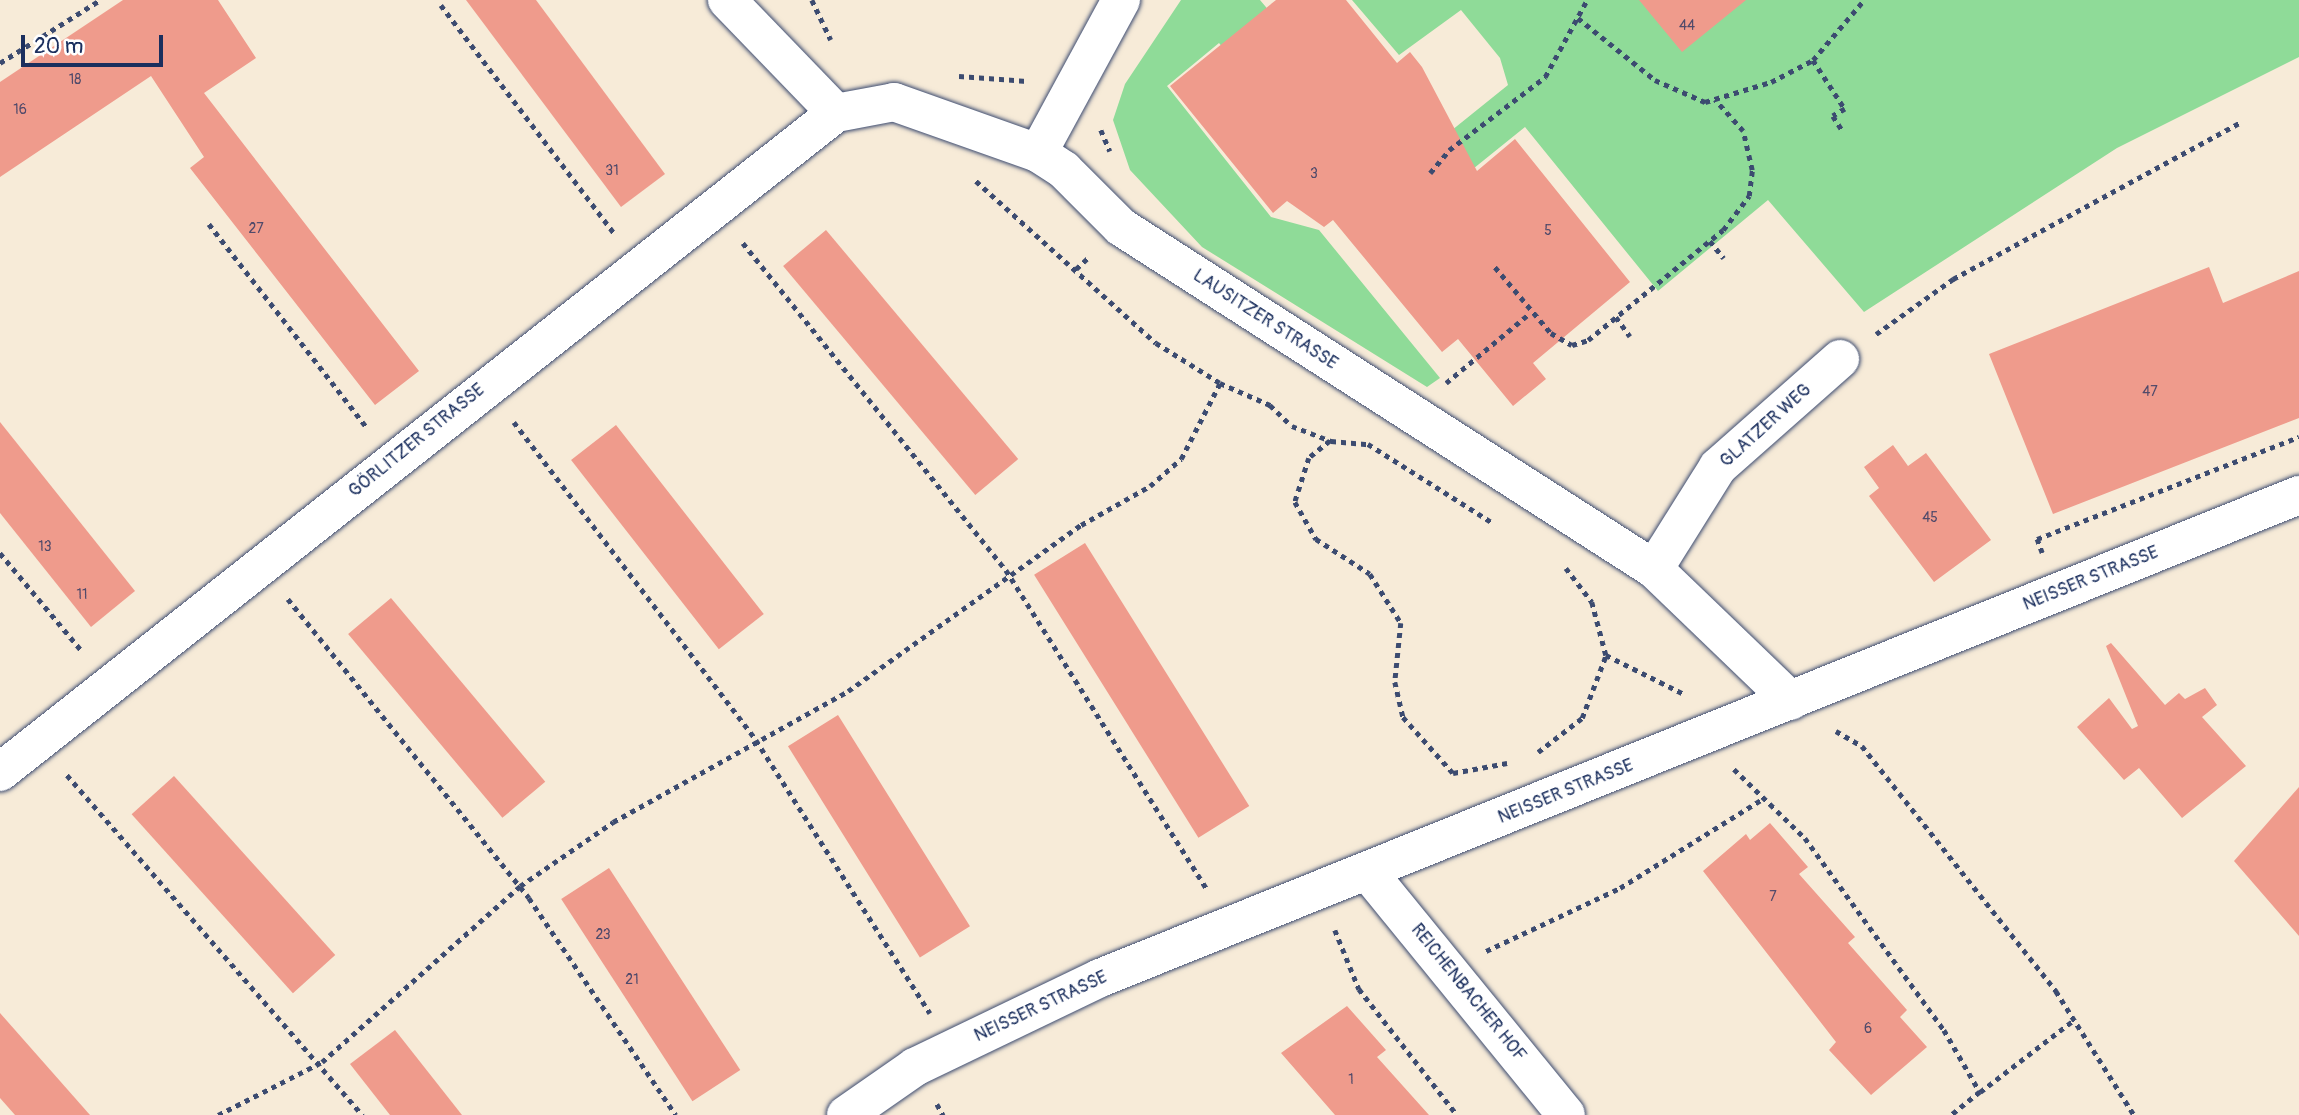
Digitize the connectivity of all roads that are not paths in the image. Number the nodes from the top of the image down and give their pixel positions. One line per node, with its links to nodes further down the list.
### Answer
1 (727, 0): 3 (street)
2 (1121, 0): 4 (street)
3 (836, 113): 4 (street, LAUSITZER STRASSE); 9 (street, GÖRLITZER STRASSE)
4 (1038, 153): 7 (street, LAUSITZER STRASSE)
5 (1840, 359): 7 (street, GLATZER WEG)
6 (2299, 496): 8 (street, NEISSER STRASSE)
7 (1654, 569): 8 (street, LAUSITZER STRASSE)
8 (1791, 701): 10 (street, NEISSER STRASSE)
9 (0, 772)
10 (1368, 872): 11 (street, NEISSER STRASSE); 12 (street, REICHENBACHER HOF)
11 (846, 1115)
12 (1566, 1115)

